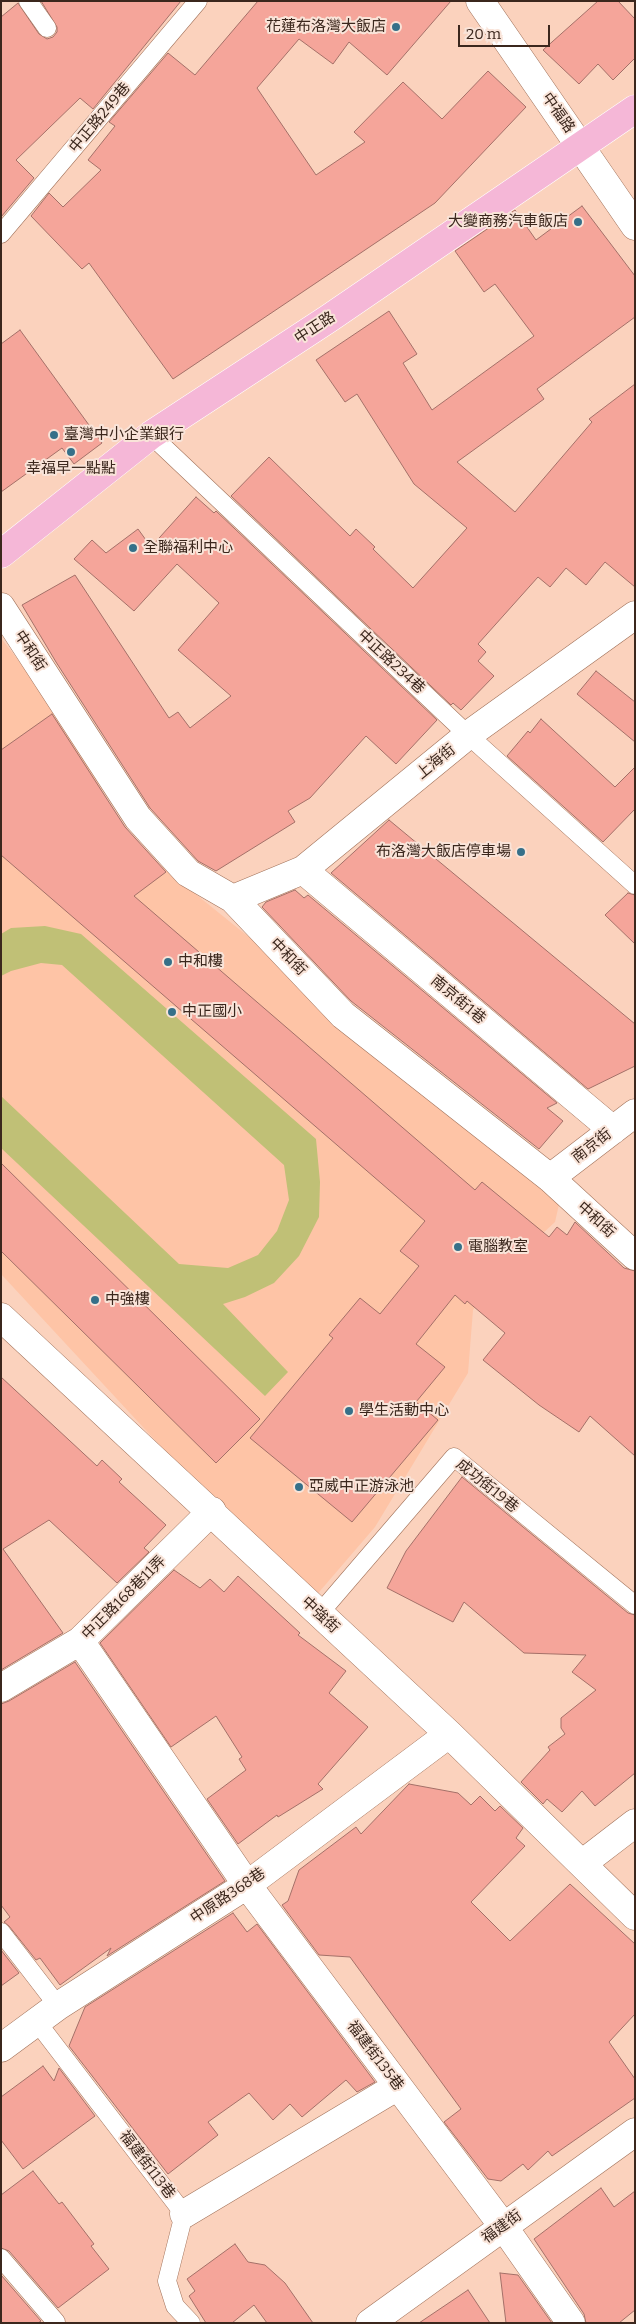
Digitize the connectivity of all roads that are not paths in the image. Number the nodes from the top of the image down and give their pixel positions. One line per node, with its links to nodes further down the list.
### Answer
1 (28, 1): 4 (lane)
2 (198, 1): 8 (lane, 中正路249巷)
3 (480, 1): 6 (street, 中福路)
4 (47, 28)
5 (635, 109): 6 (main road, 中正路)
6 (581, 147): 7 (street, 中福路); 9 (main road, 中正路)
7 (635, 226)
8 (1, 234)
9 (151, 435): 10 (main road, 中正路); 13 (lane, 中正路234巷)
10 (1, 554)
11 (1, 607): 16 (street, 中和街)
12 (635, 615): 13 (street, 上海街)
13 (468, 735): 14 (street, 上海街); 15 (lane, 中正路234巷)
14 (303, 870): 16 (street, 上海街); 18 (street, 南京街1巷)
15 (635, 885)
16 (233, 899): 19 (street, 中和街)
17 (635, 1113): 18 (street, 南京街)
18 (613, 1130): 19 (street, 南京街)
19 (550, 1178): 20 (street, 中和街)
20 (635, 1256)
21 (1, 1317): 22 (street, 中強街)
22 (212, 1511): 24 (street, 中強街); 25 (street, 中正路168巷11弄)
23 (635, 1605): 24 (lane, 成功街19巷)
24 (319, 1614): 27 (street, 中強街)
25 (80, 1641): 26 (street, 中正路168巷11弄); 30 (street, 福建街135巷)
26 (1, 1688)
27 (449, 1734): 29 (street, 中強街); 30 (street, 中原路368巷)
28 (635, 1823): 29 (street)
29 (583, 1863): 31 (street, 中強街)
30 (247, 1885): 33 (street, 中原路368巷); 35 (street, 福建街135巷)
31 (635, 1916)
32 (1, 1932): 33 (lane, 福建街113巷)
33 (48, 2014): 34 (street, 中原路368巷); 37 (lane, 福建街113巷)
34 (1, 2048)
35 (398, 2086): 37 (street); 38 (street, 福建街135巷)
36 (635, 2132): 38 (street, 福建街)
37 (184, 2214): 41 (lane, 福建街113巷)
38 (503, 2226): 42 (street, 福建街); 43 (street, 福建街135巷)
39 (1, 2258): 40 (lane)
40 (56, 2322)
41 (191, 2323)
42 (370, 2323)
43 (570, 2323)

